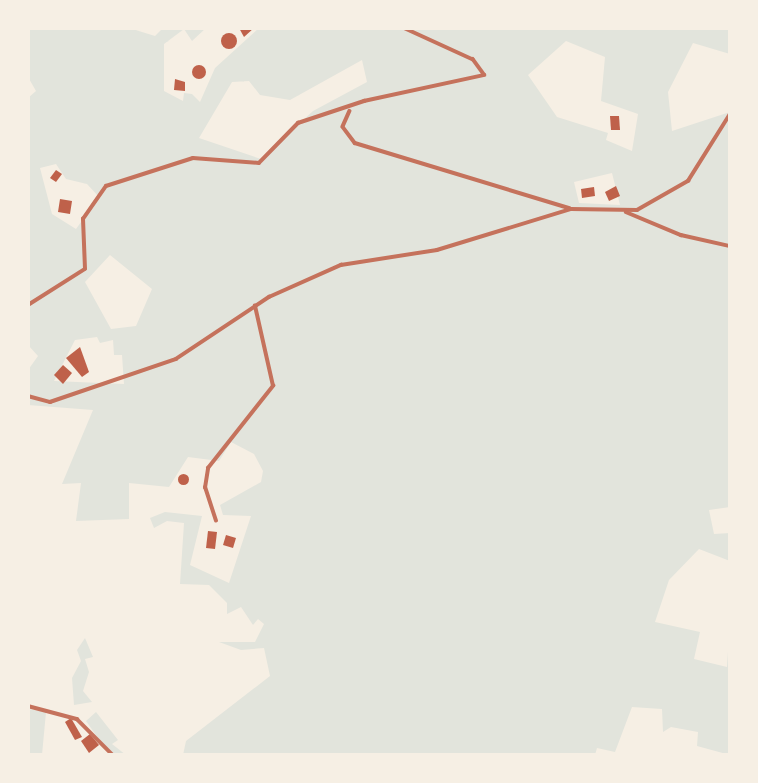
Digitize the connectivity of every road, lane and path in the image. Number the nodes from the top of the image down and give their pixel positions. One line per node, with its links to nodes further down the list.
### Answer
1 (402, 28): 2 (street)
2 (350, 111): 4 (street); 7 (street)
3 (730, 114): 5 (street)
4 (571, 209): 5 (street); 8 (street)
5 (626, 212): 6 (street)
6 (730, 246)
7 (28, 305)
8 (255, 306): 9 (street); 10 (street)
9 (28, 396)
10 (216, 521)
11 (28, 706): 12 (street)
12 (113, 755)

